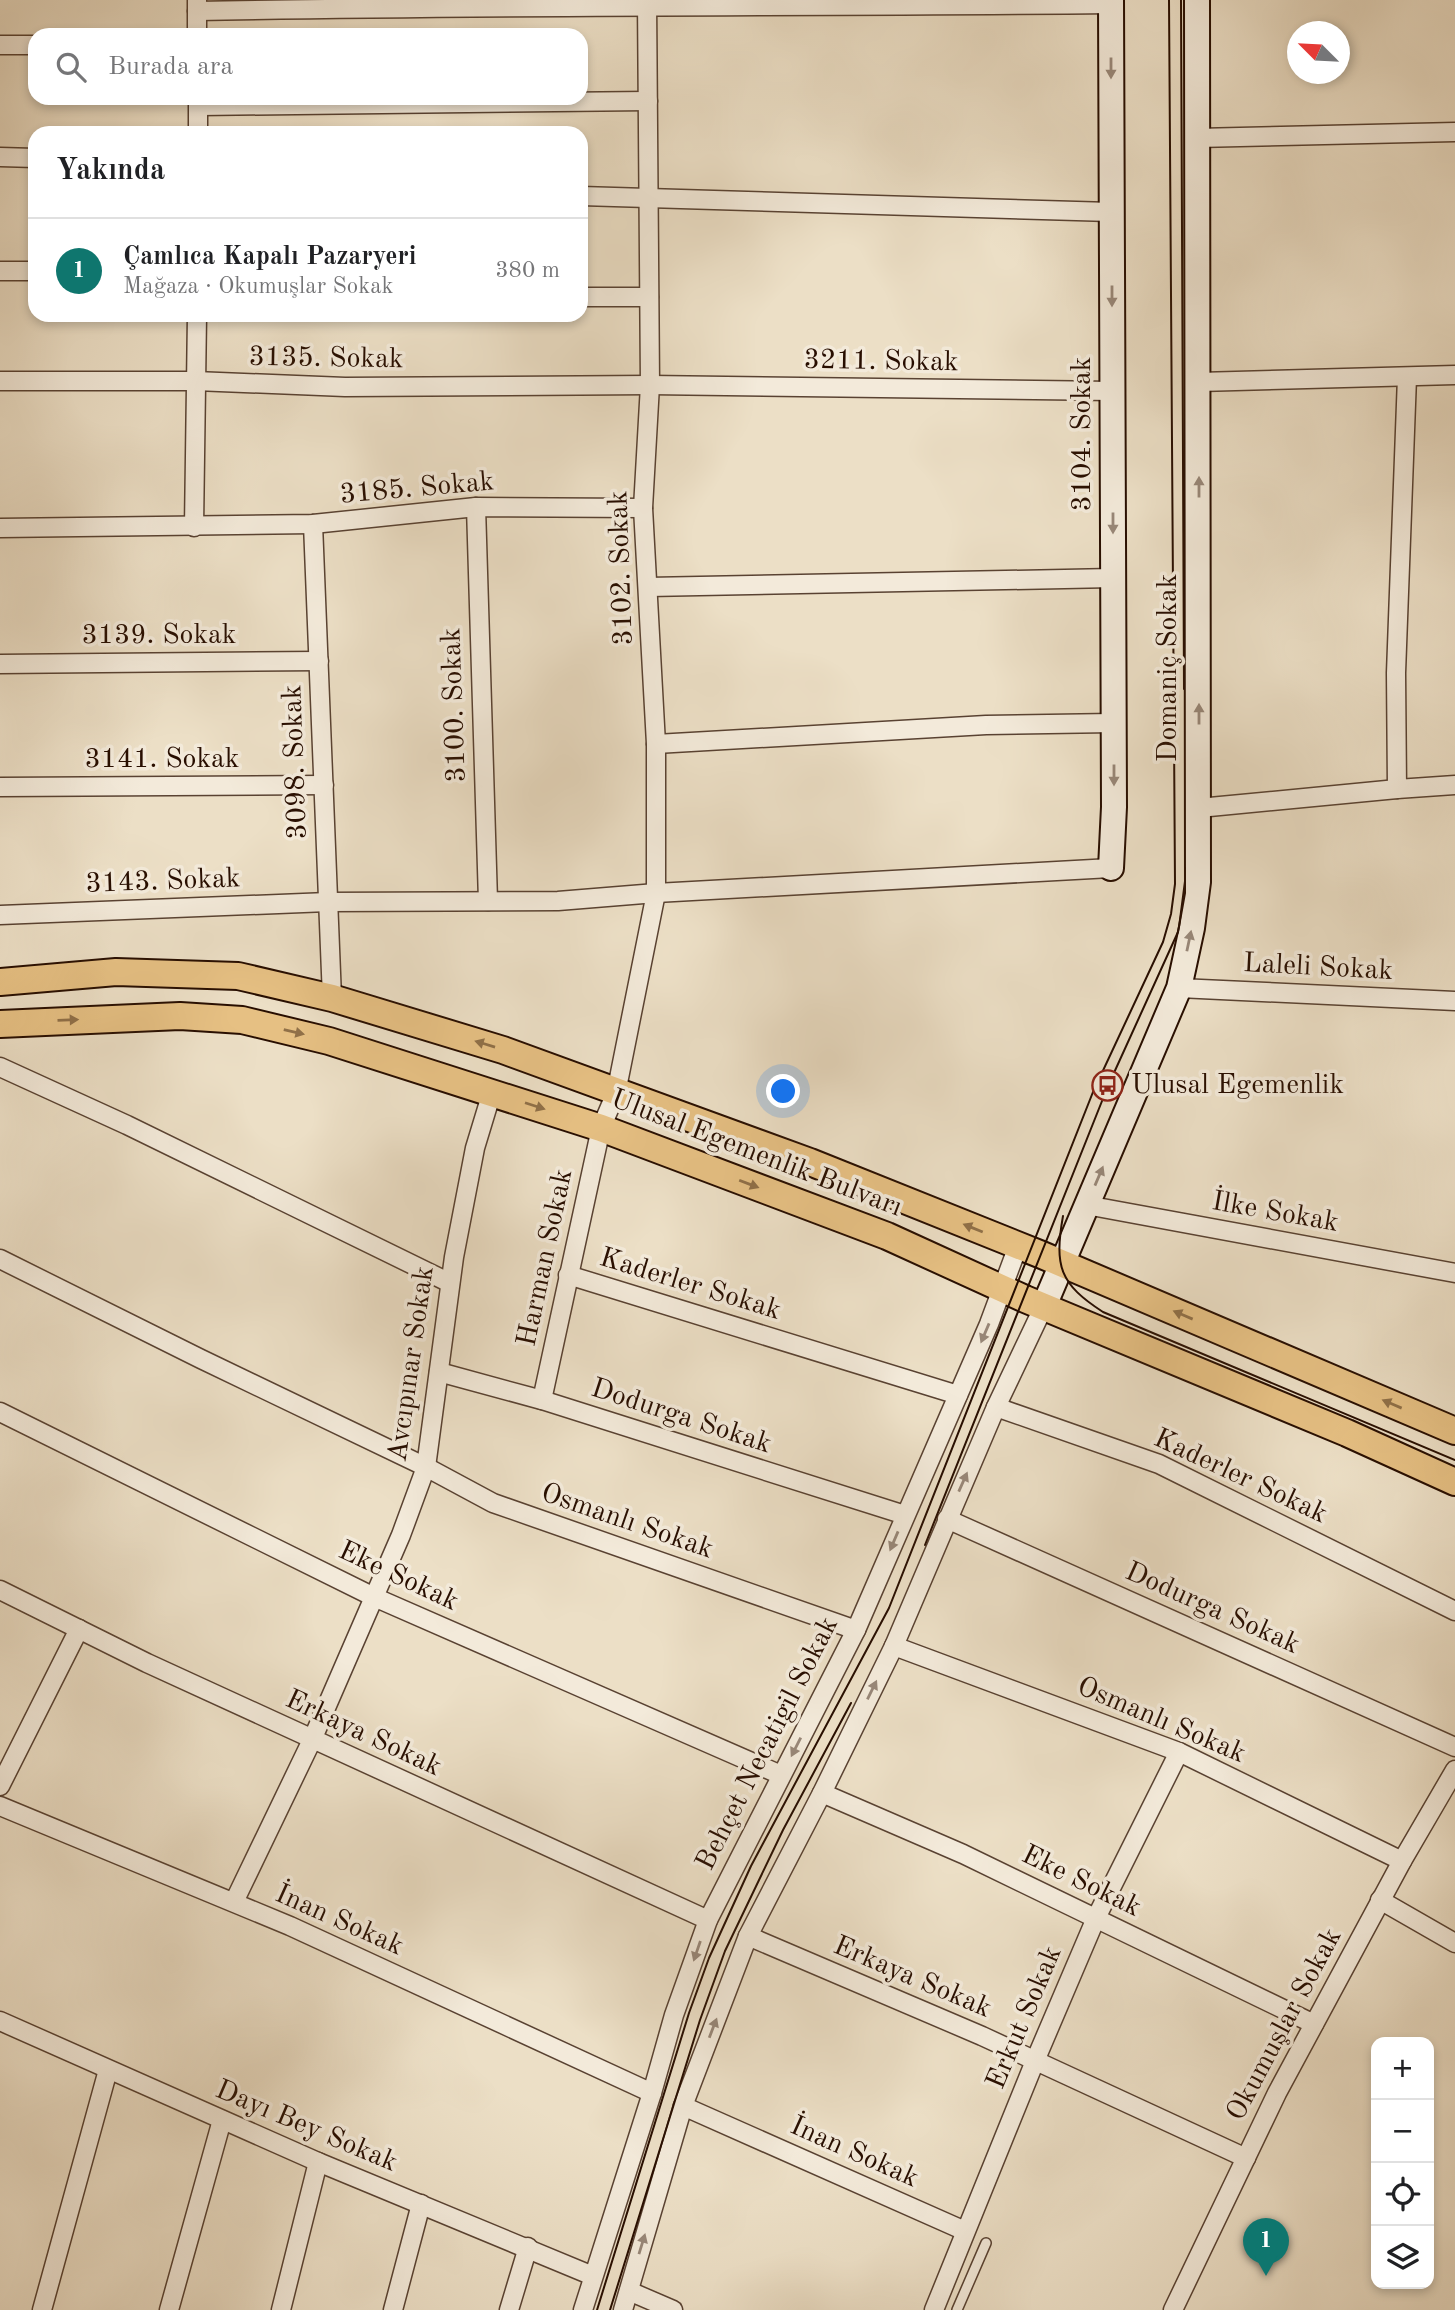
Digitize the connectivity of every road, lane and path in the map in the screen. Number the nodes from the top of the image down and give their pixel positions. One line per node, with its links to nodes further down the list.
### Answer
1 (1197, 0): 13 (street, Domaniç Sokak)
2 (1111, 2): 3 (street); 18 (street, 3104. Sokak, one-way to 18)
3 (647, 4): 4 (street); 9 (street, 3102. Sokak)
4 (197, 6): 5 (street)
5 (197, 28)
6 (0, 45): 7 (street)
7 (28, 45)
8 (588, 101): 9 (street)
9 (648, 101): 17 (street, 3102. Sokak)
10 (198, 105): 11 (street)
11 (198, 126)
12 (1455, 132): 13 (street)
13 (1196, 138): 28 (street, Domaniç Sokak)
14 (0, 158): 15 (street)
15 (28, 158)
16 (588, 196): 17 (street)
17 (649, 197): 18 (street); 22 (street, 3102. Sokak)
18 (1111, 212): 30 (street, 3104. Sokak, one-way to 30)
19 (0, 271): 20 (street)
20 (28, 271)
21 (588, 297): 22 (street)
22 (649, 297): 29 (street, 3102. Sokak)
23 (197, 322): 26 (street)
24 (1455, 375): 25 (street)
25 (1406, 377): 28 (street); 45 (street)
26 (195, 381): 27 (street, 3135. Sokak); 29 (street, 3135. Sokak); 34 (street)
27 (0, 382)
28 (1199, 382): 46 (street, Domaniç Sokak, one-way to 28)
29 (650, 385): 30 (street, 3211. Sokak); 32 (street, 3102. Sokak)
30 (1112, 391): 36 (street, 3104. Sokak, one-way to 36)
31 (476, 507): 32 (street, 3185. Sokak); 33 (street, 3185. Sokak); 49 (street, 3100. Sokak)
32 (643, 508): 37 (street, 3102. Sokak)
33 (313, 524): 34 (street, 3185. Sokak); 38 (street, 3098. Sokak)
34 (194, 527): 35 (street, 3185. Sokak)
35 (0, 528)
36 (1113, 578): 37 (street); 40 (street, 3104. Sokak)
37 (648, 587): 41 (street, 3102. Sokak)
38 (318, 661): 39 (street, 3139. Sokak); 42 (street, 3098. Sokak)
39 (0, 664)
40 (1113, 723): 41 (street); 47 (street, 3104. Sokak, one-way to 47)
41 (656, 744): 48 (street, 3102. Sokak)
42 (324, 785): 44 (street, 3141. Sokak); 50 (street, 3098. Sokak)
43 (1455, 785): 45 (street)
44 (0, 787)
45 (1397, 789): 46 (street)
46 (1199, 808): 53 (street, Domaniç Sokak, one-way to 46)
47 (1111, 867): 48 (street, 3143. Sokak)
48 (656, 893): 49 (street, 3143. Sokak); 59 (street, 3102. Sokak)
49 (488, 901): 50 (street, 3143. Sokak)
50 (328, 902): 51 (street, 3143. Sokak); 54 (street, 3098. Sokak)
51 (0, 915)
52 (0, 982): 54 (main road, Ulusal Egemenlik Bulvarı)
53 (1179, 988): 55 (street, Laleli Sokak); 61 (street, Domaniç Sokak, one-way to 53)
54 (332, 998): 59 (main road, Ulusal Egemenlik Bulvarı, one-way to 54)
55 (1455, 1001)
56 (0, 1024): 58 (main road, Ulusal Egemenlik Bulvarı, one-way to 58)
57 (0, 1067): 67 (street)
58 (492, 1093): 60 (main road, Ulusal Egemenlik Bulvarı, one-way to 60); 67 (street, Avcıpınar Sokak)
59 (615, 1093): 60 (street, 3102. Sokak); 62 (main road, Ulusal Egemenlik Bulvarı, one-way to 59)
60 (601, 1128): 66 (street, Harman Sokak); 68 (main road, Ulusal Egemenlik Bulvarı, one-way to 68)
61 (1086, 1205): 64 (street, Domaniç Sokak); 65 (street, İlke Sokak)
62 (1018, 1246): 64 (main road, Ulusal Egemenlik Bulvarı); 68 (street, Behçet Necatigil Sokak)
63 (0, 1259): 76 (street, Osmanlı Sokak)
64 (1060, 1263): 69 (street, Domaniç Sokak); 75 (main road, Ulusal Egemenlik Bulvarı, one-way to 64)
65 (1455, 1273)
66 (568, 1275): 71 (street, Kaderler Sokak); 72 (street, Harman Sokak)
67 (450, 1283): 70 (street, Avcıpınar Sokak)
68 (1004, 1287): 69 (main road, Ulusal Egemenlik Bulvarı); 71 (street, Behçet Necatigil Sokak, one-way to 71)
69 (1044, 1306): 73 (street); 77 (main road, Ulusal Egemenlik Bulvarı)
70 (439, 1372): 72 (street, Dodurga Sokak); 76 (street, Avcıpınar Sokak)
71 (958, 1395): 78 (street, Behçet Necatigil Sokak)
72 (542, 1400): 78 (street, Dodurga Sokak)
73 (996, 1407): 79 (street, one-way to 73); 82 (street, Kaderler Sokak)
74 (0, 1412): 81 (street, Eke Sokak)
75 (1455, 1431)
76 (426, 1467): 81 (street, Avcıpınar Sokak); 84 (street, Osmanlı Sokak)
77 (1455, 1482)
78 (905, 1515): 84 (street, Behçet Necatigil Sokak, one-way to 84)
79 (947, 1519): 85 (street); 87 (street, Dodurga Sokak)
80 (0, 1590): 83 (street, Erkaya Sokak)
81 (374, 1597): 86 (street, Avcıpınar Sokak); 90 (street, Eke Sokak)
82 (1455, 1611)
83 (79, 1629): 86 (street, Erkaya Sokak); 91 (street)
84 (856, 1630): 90 (street, Behçet Necatigil Sokak, one-way to 90)
85 (894, 1646): 88 (street, Osmanlı Sokak); 92 (street, one-way to 85)
86 (312, 1740): 96 (street, Avcıpınar Sokak); 98 (street, Erkaya Sokak)
87 (1455, 1747)
88 (1179, 1752): 94 (street, Osmanlı Sokak); 97 (street, Erkut Sokak)
89 (1455, 1770): 94 (street, Okumuşlar Sokak)
90 (781, 1775): 98 (street, Behçet Necatigil Sokak)
91 (0, 1786)
92 (822, 1793): 97 (street, Eke Sokak); 99 (street)
93 (0, 1806): 96 (street, İnan Sokak)
94 (1402, 1861): 95 (street, Okumuşlar Sokak)
95 (1380, 1900): 100 (street); 101 (street, Okumuşlar Sokak)
96 (234, 1902): 105 (street, İnan Sokak)
97 (1096, 1918): 101 (street, Eke Sokak); 103 (street, Erkut Sokak)
98 (708, 1920): 105 (street, Behçet Necatigil Sokak, one-way to 105)
99 (748, 1936): 103 (street, Erkaya Sokak); 106 (street, one-way to 99)
100 (1455, 1943)
101 (1314, 2024): 108 (street, Okumuşlar Sokak)
102 (1, 2026): 104 (street, Dayı Bey Sokak)
103 (1035, 2061): 108 (street, Erkaya Sokak); 111 (street, Erkut Sokak)
104 (108, 2070): 107 (street, Dayı Bey Sokak); 116 (street)
105 (652, 2093): 114 (street, Behçet Necatigil Sokak)
106 (683, 2106): 111 (street, İnan Sokak); 115 (street, one-way to 106)
107 (222, 2120): 109 (street, Dayı Bey Sokak); 117 (street)
108 (1246, 2158): 126 (street, Okumuşlar Sokak)
109 (318, 2162): 110 (street, Dayı Bey Sokak); 118 (street)
110 (421, 2204): 113 (street, Dayı Bey Sokak); 119 (street)
111 (965, 2231): 124 (street, Erkut Sokak)
112 (986, 2243): 125 (lane)
113 (528, 2247): 114 (street, Dayı Bey Sokak); 120 (street)
114 (593, 2276): 121 (street, Behçet Necatigil Sokak)
115 (629, 2291): 122 (street); 123 (street)
116 (42, 2310)
117 (169, 2310)
118 (281, 2310)
119 (393, 2310)
120 (509, 2310)
121 (583, 2310)
122 (624, 2310)
123 (673, 2310)
124 (934, 2310)
125 (957, 2310)
126 (1173, 2310)

